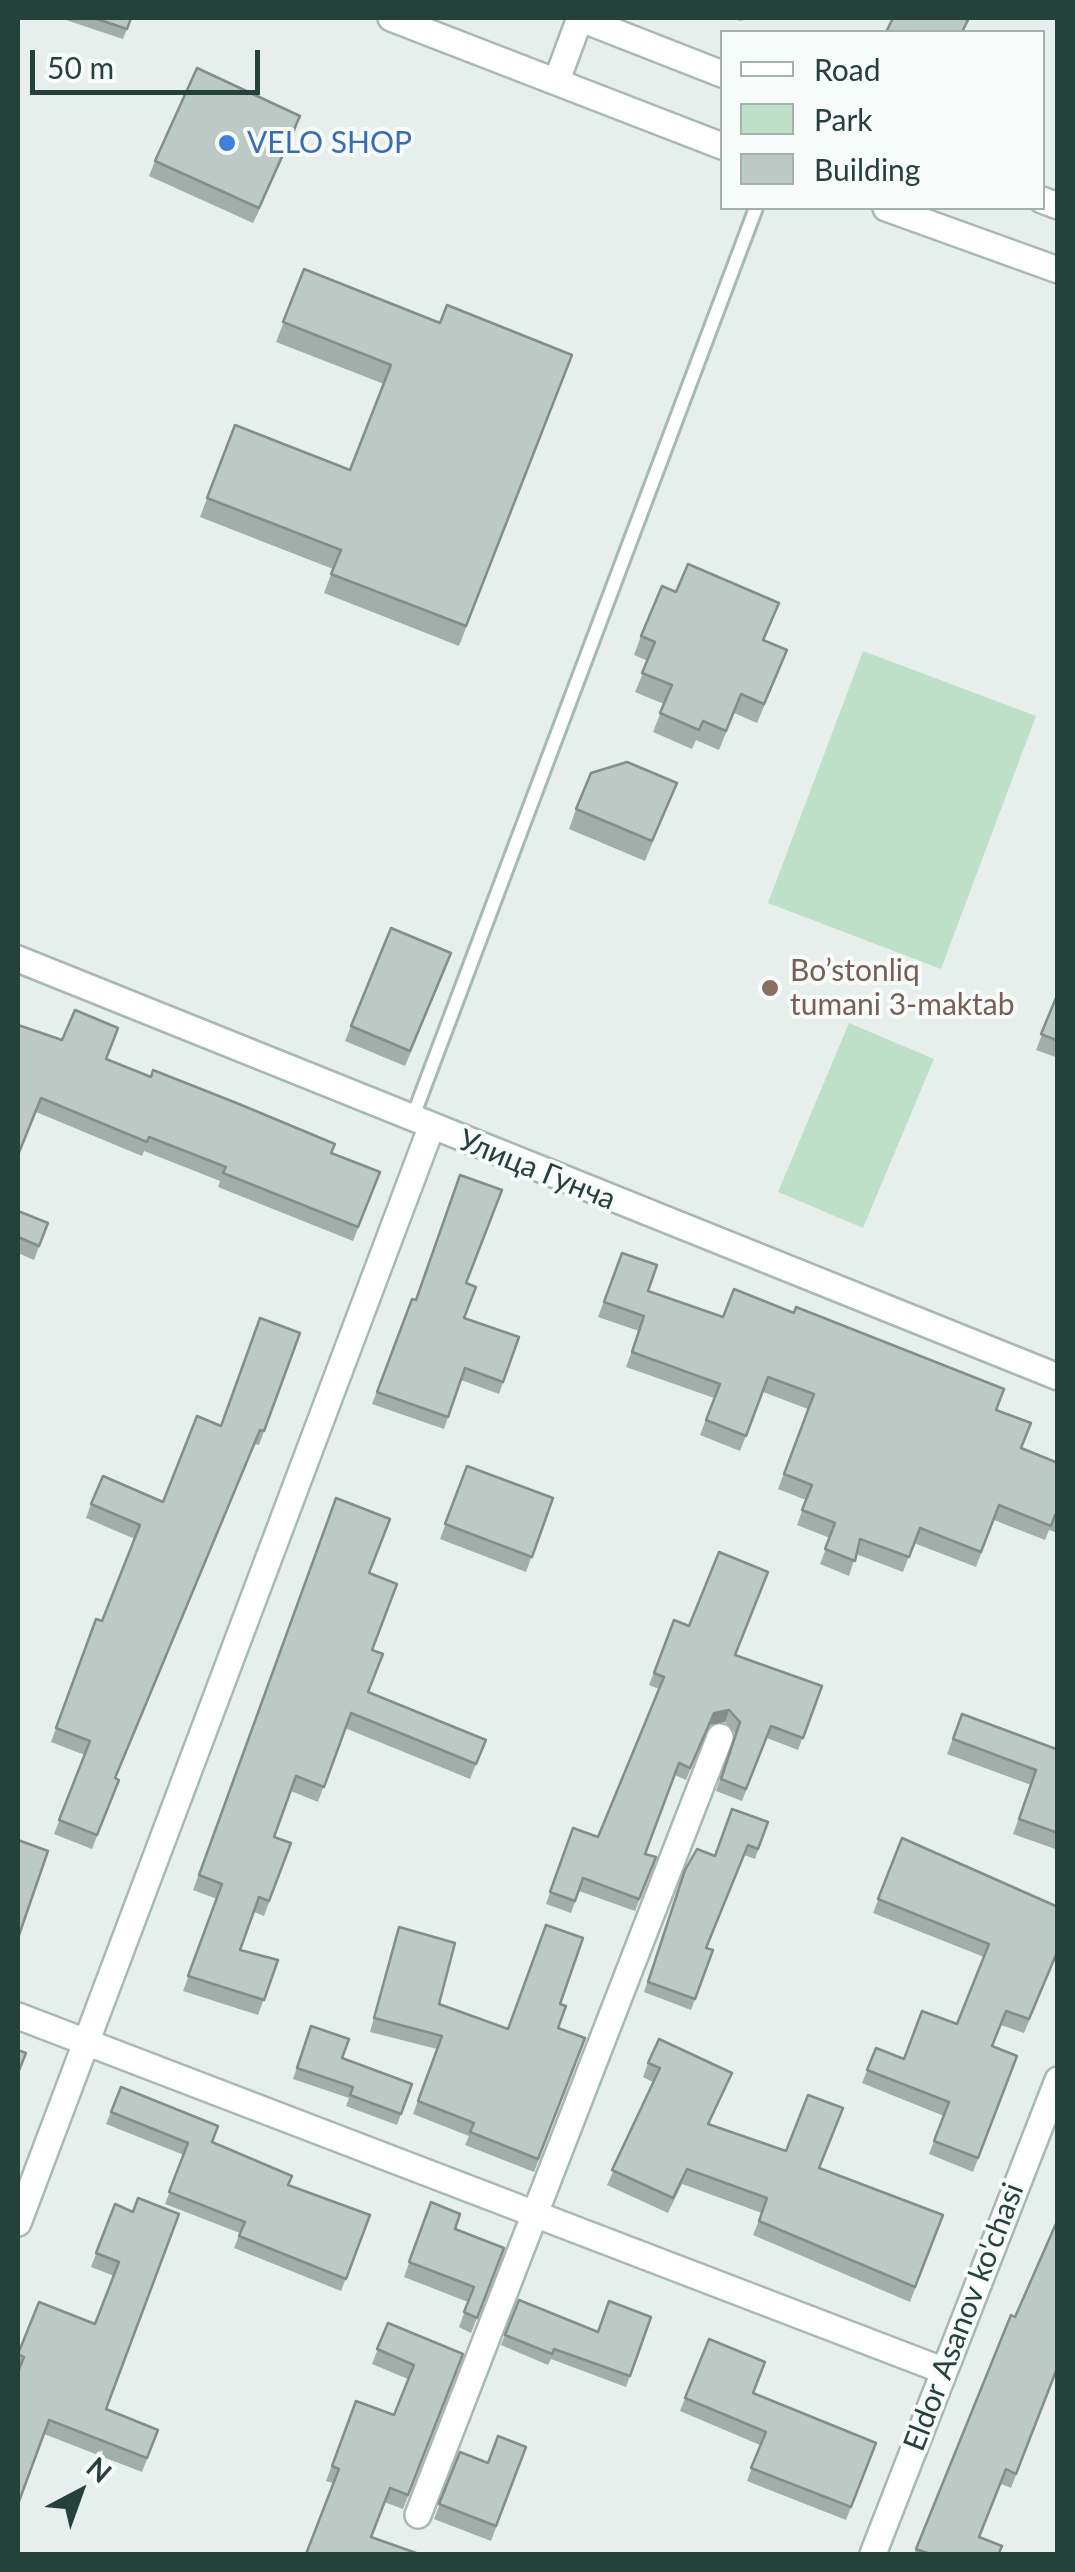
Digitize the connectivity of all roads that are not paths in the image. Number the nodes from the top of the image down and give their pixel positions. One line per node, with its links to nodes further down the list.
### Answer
1 (391, 18): 4 (street)
2 (579, 18): 3 (street); 4 (street)
3 (720, 73)
4 (557, 80): 5 (street)
5 (720, 145)
6 (755, 210): 10 (lane)
7 (892, 210): 8 (street)
8 (1058, 270)
9 (18, 959): 10 (street, Улица Гунча)
10 (422, 1124): 11 (street, Улица Гунча); 14 (street)
11 (1058, 1377)
12 (720, 1737): 16 (street)
13 (18, 2016): 14 (street)
14 (89, 2044): 16 (street); 17 (street)
15 (1058, 2080): 18 (street, Eldor Asanov ko'chasi)
16 (536, 2218): 18 (street); 19 (street)
17 (18, 2223)
18 (942, 2370): 20 (street, Eldor Asanov ko'chasi)
19 (418, 2515)
20 (873, 2554)

